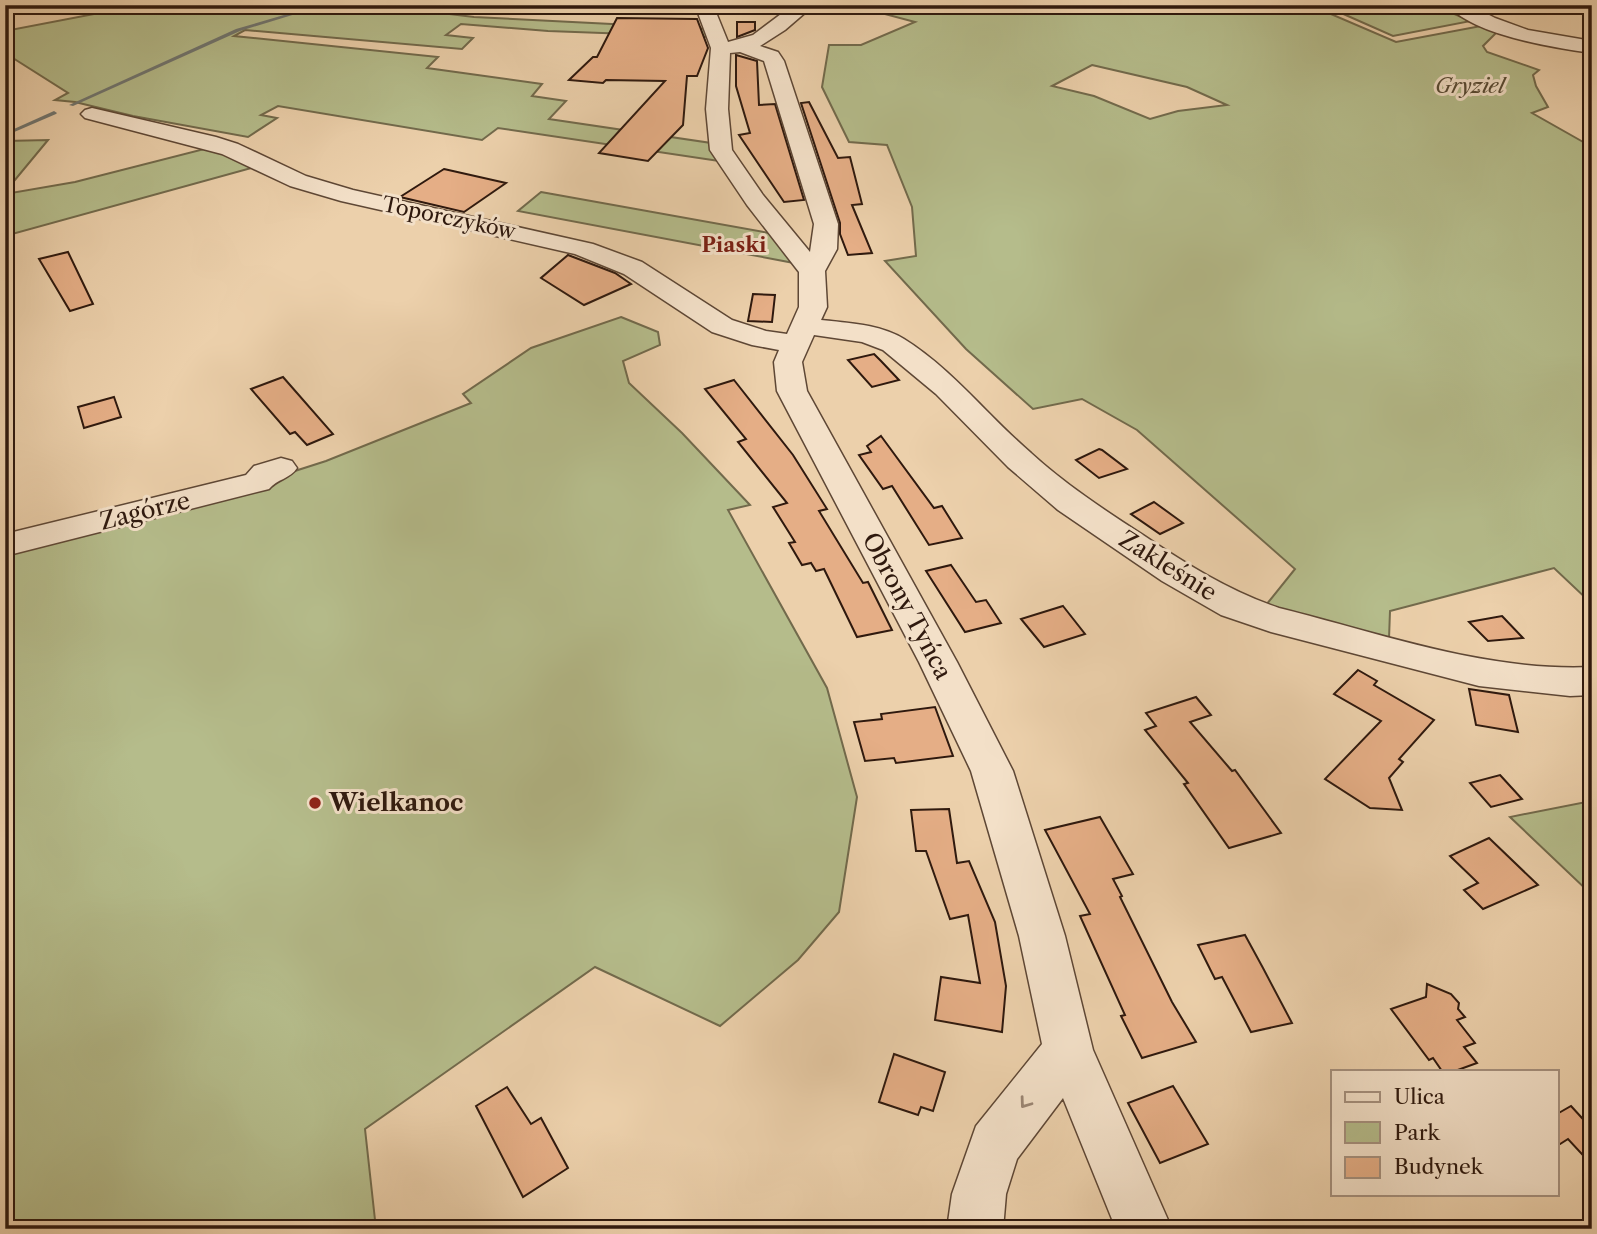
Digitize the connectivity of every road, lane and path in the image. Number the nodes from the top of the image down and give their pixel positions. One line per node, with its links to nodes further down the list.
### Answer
1 (704, 5): 4 (street)
2 (804, 5): 4 (street)
3 (1457, 5): 5 (street)
4 (733, 47): 7 (street); 7 (street)
5 (1592, 47)
6 (92, 114): 8 (street, Toporczyków)
7 (811, 271): 8 (street, Obrony Tyńca)
8 (800, 335): 11 (street, Zakleśnie); 12 (street, Obrony Tyńca)
9 (281, 468): 10 (street, Zagórze)
10 (5, 545)
11 (1592, 681)
12 (1068, 1050): 13 (street, one-way to 13); 14 (street, Obrony Tyńca)
13 (975, 1229)
14 (1144, 1229)

